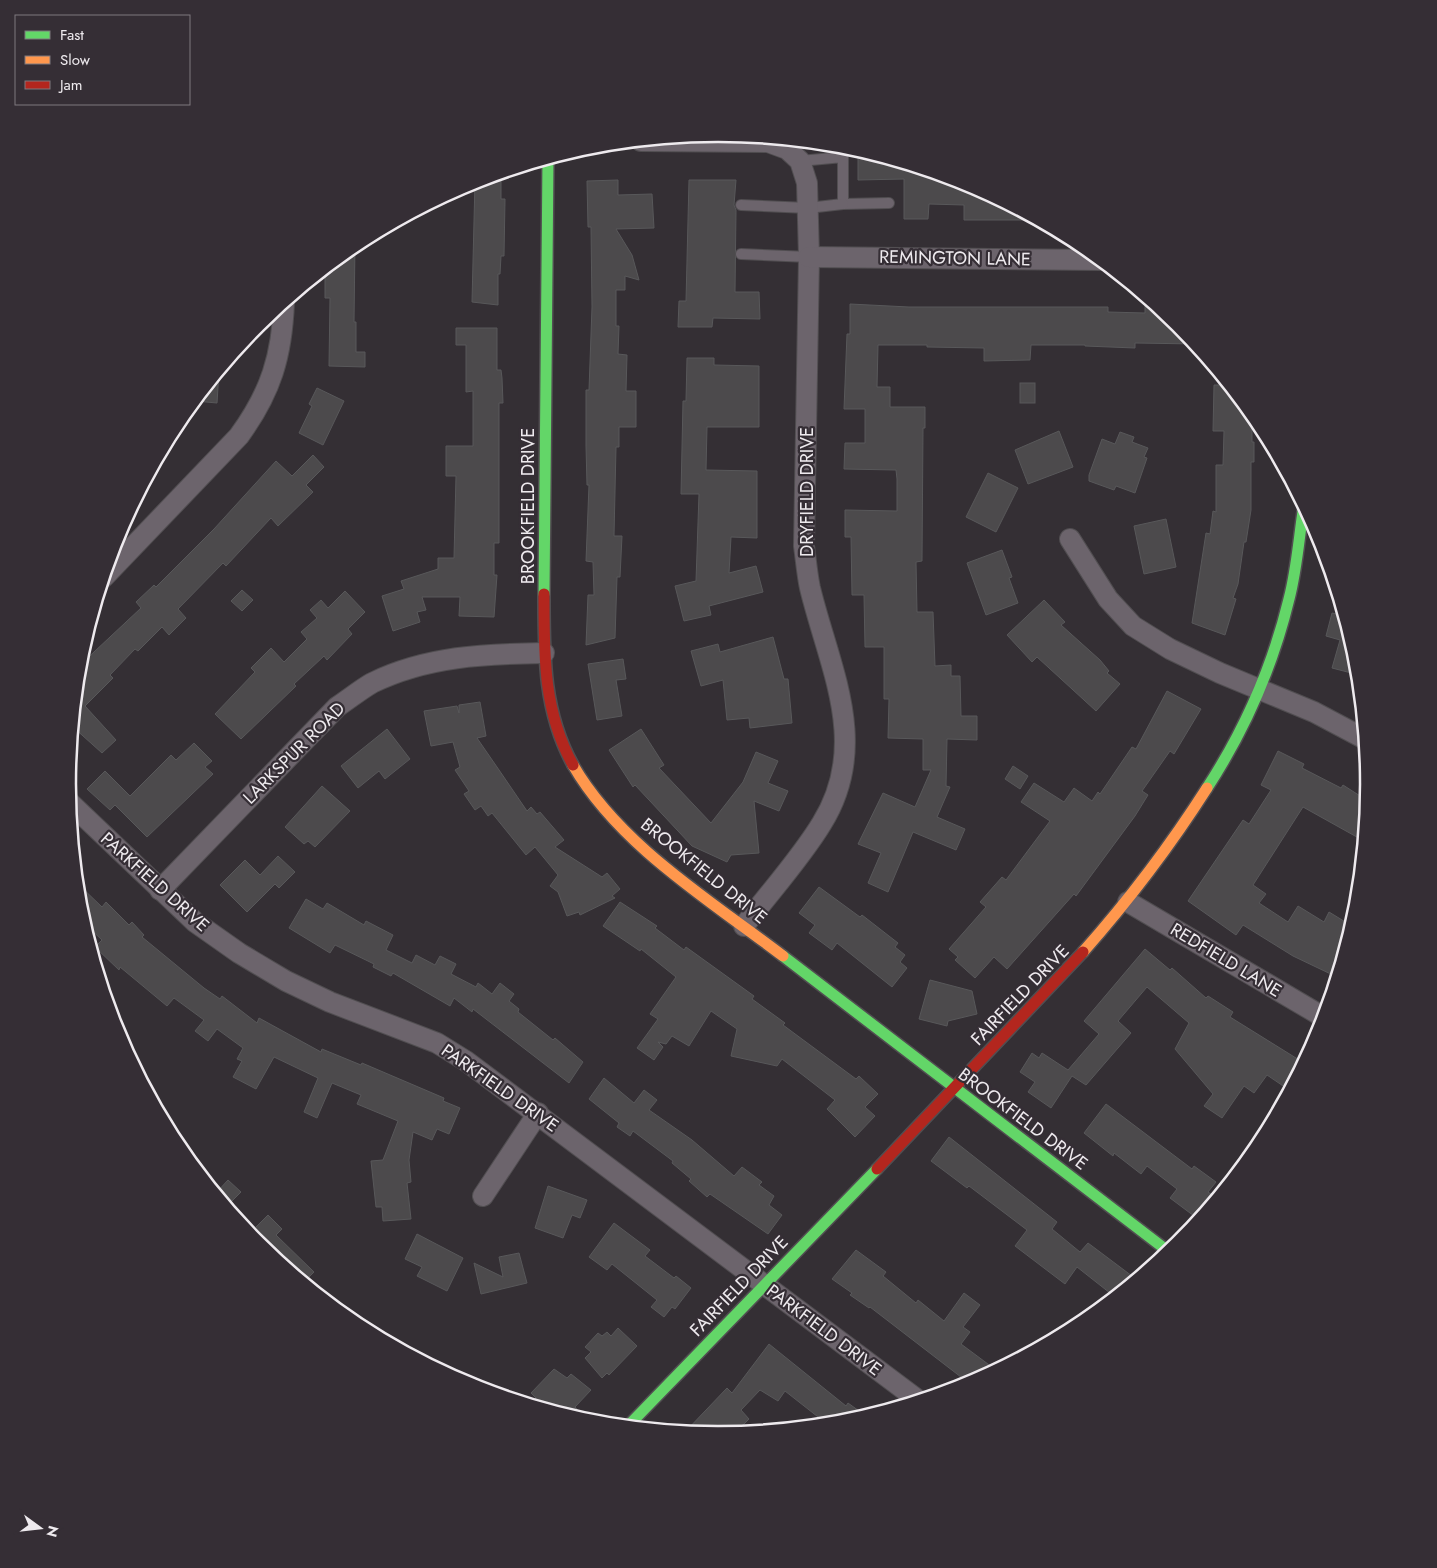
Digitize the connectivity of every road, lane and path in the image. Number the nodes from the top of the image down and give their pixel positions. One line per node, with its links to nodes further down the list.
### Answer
1 (775, 144): 2 (street)
2 (792, 150): 5 (lane); 7 (street, DRYFIELD DRIVE)
3 (548, 165): 15 (street, BROOKFIELD DRIVE)
4 (890, 203): 5 (lane)
5 (843, 204): 7 (lane)
6 (740, 205): 7 (lane)
7 (808, 208): 9 (street, DRYFIELD DRIVE)
8 (741, 254): 9 (lane)
9 (809, 256): 10 (street, REMINGTON LANE); 21 (street, DRYFIELD DRIVE)
10 (1089, 260)
11 (284, 312): 14 (street)
12 (1303, 517): 16 (street, FAIRFIELD DRIVE)
13 (1070, 539): 16 (street)
14 (114, 566)
15 (544, 652): 19 (street, LARKSPUR ROAD); 21 (street, BROOKFIELD DRIVE)
16 (1261, 689): 17 (street); 20 (street, FAIRFIELD DRIVE)
17 (1358, 735)
18 (77, 810): 19 (street, PARKFIELD DRIVE)
19 (160, 890): 24 (street, PARKFIELD DRIVE)
20 (1128, 902): 22 (street, REDFIELD LANE); 23 (street, FAIRFIELD DRIVE)
21 (744, 926): 23 (street, BROOKFIELD DRIVE)
22 (1318, 1014)
23 (955, 1088): 26 (street, BROOKFIELD DRIVE); 27 (street, FAIRFIELD DRIVE)
24 (538, 1113): 25 (street); 27 (street, PARKFIELD DRIVE)
25 (483, 1196)
26 (1163, 1247)
27 (765, 1285): 28 (street, PARKFIELD DRIVE); 29 (street, FAIRFIELD DRIVE)
28 (912, 1396)
29 (633, 1421)

